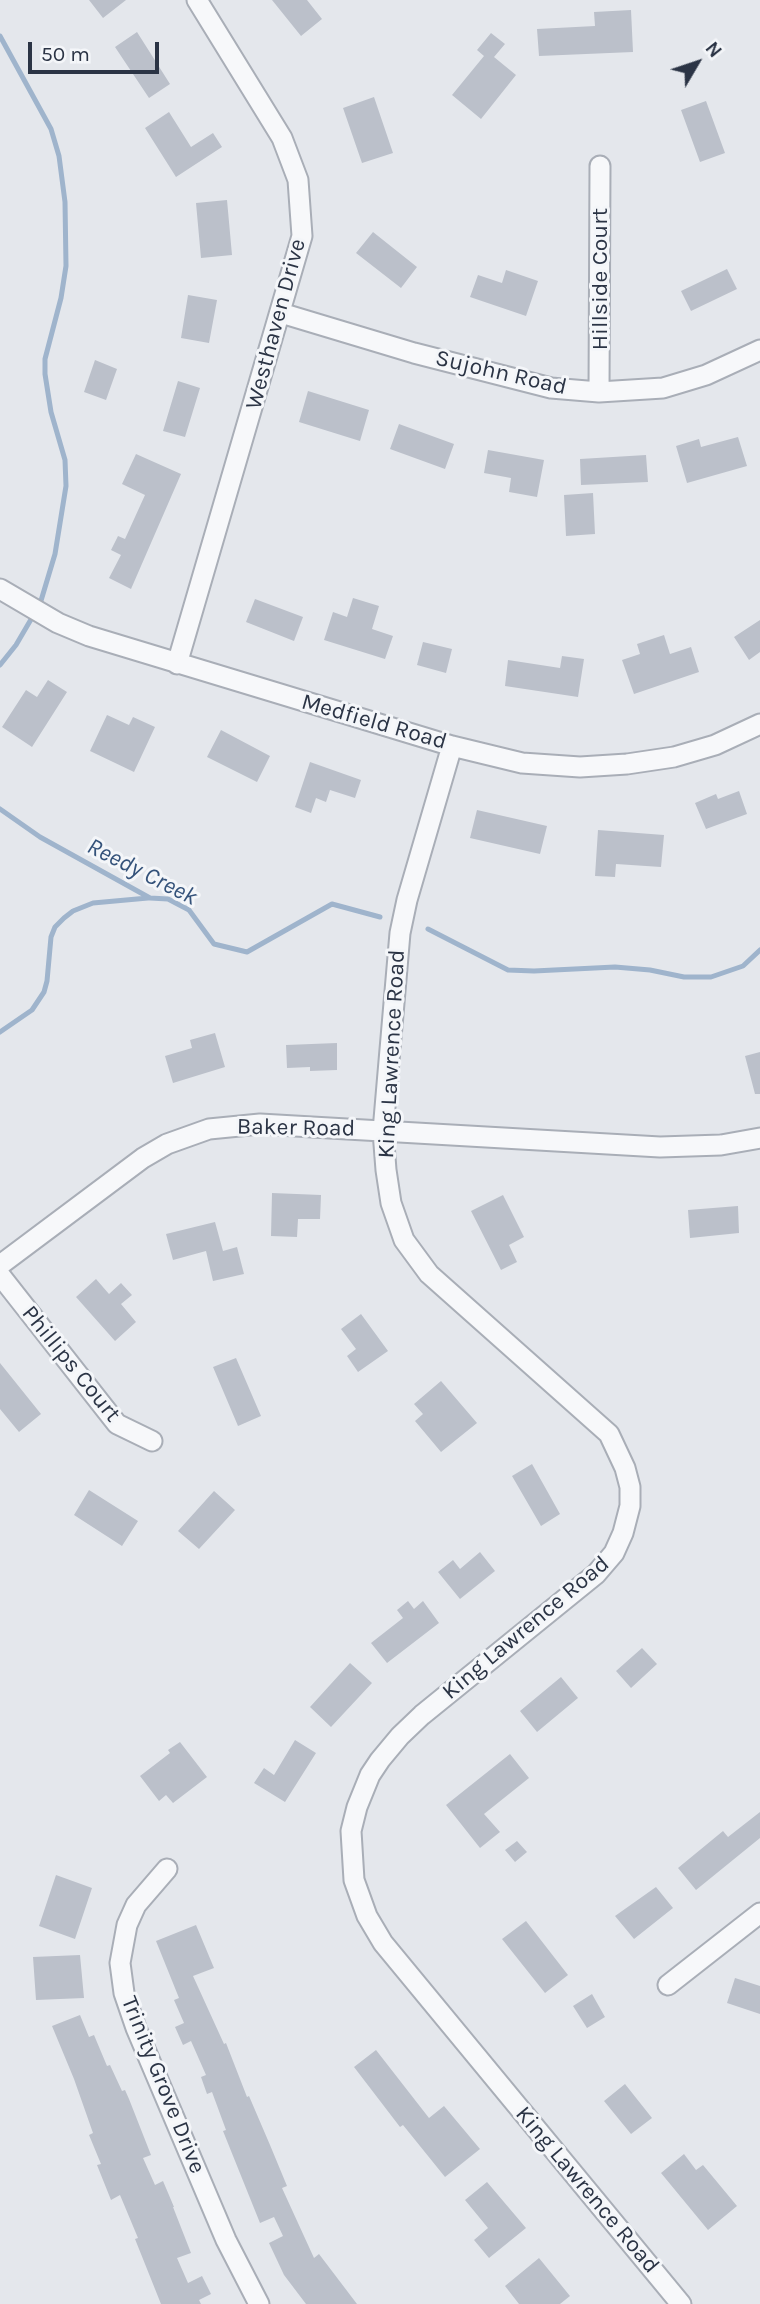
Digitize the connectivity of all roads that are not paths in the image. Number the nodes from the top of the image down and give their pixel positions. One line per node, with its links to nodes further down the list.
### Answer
1 (197, 0): 3 (street, Westhaven Drive)
2 (600, 166): 5 (street, Hillside Court)
3 (281, 313): 5 (street, Sujohn Road); 7 (street, Westhaven Drive)
4 (760, 350): 5 (street, Sujohn Road)
5 (599, 392)
6 (0, 589): 7 (street, Medfield Road)
7 (177, 664): 9 (street, Medfield Road)
8 (760, 724): 9 (street, Medfield Road)
9 (452, 746): 10 (street, King Lawrence Road)
10 (383, 1130): 11 (street, Baker Road); 12 (street, Baker Road); 19 (street, King Lawrence Road)
11 (760, 1139)
12 (0, 1265)
13 (0, 1275): 14 (street, Phillips Court)
14 (152, 1441)
15 (167, 1869): 18 (street, Trinity Grove Drive)
16 (760, 1913): 17 (street)
17 (668, 1985)
18 (259, 2304)
19 (681, 2304)

